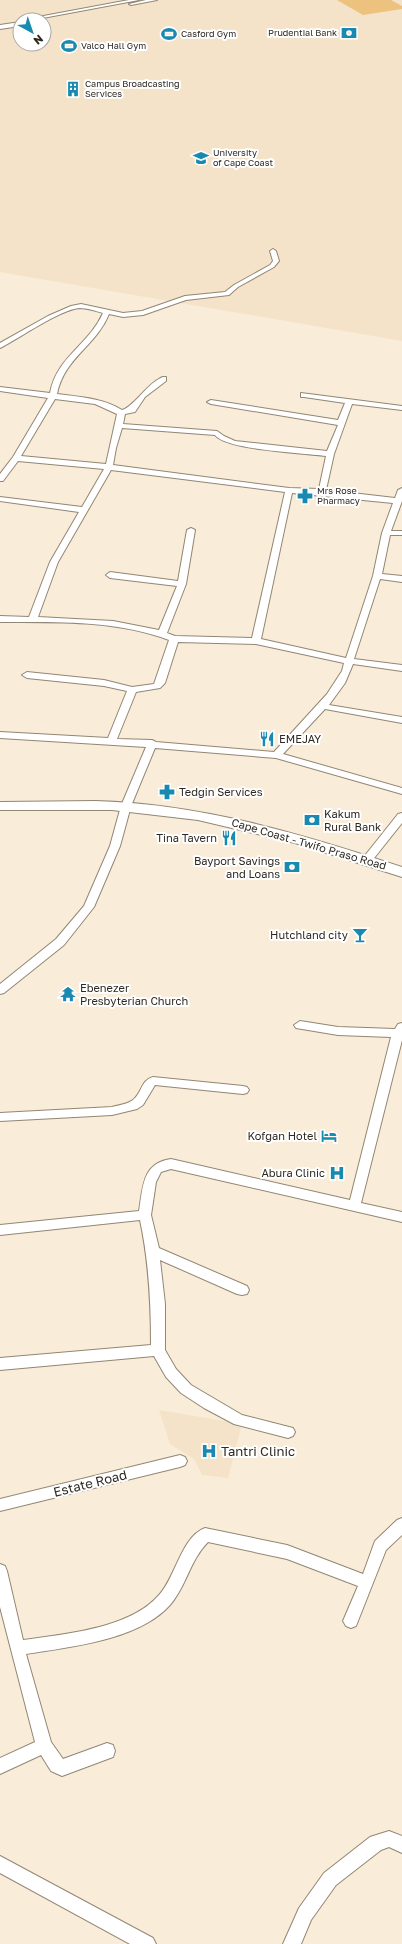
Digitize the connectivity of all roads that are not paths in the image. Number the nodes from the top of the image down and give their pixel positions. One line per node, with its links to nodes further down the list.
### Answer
1 (138, 0): 3 (street)
2 (155, 0): 4 (street)
3 (52, 15)
4 (52, 19)
5 (12, 22): 6 (street)
6 (0, 24)
7 (12, 25): 8 (street)
8 (0, 27)
9 (273, 251): 10 (street)
10 (107, 312): 11 (street); 15 (street)
11 (0, 346)
12 (163, 379): 19 (street)
13 (0, 389): 15 (street)
14 (304, 395): 17 (street)
15 (53, 396): 19 (street); 23 (street)
16 (211, 402): 20 (street)
17 (349, 402): 18 (street); 20 (street)
18 (402, 408)
19 (121, 413): 21 (street)
20 (341, 423): 22 (street)
21 (119, 426): 22 (street); 24 (street)
22 (330, 454): 28 (street)
23 (16, 458): 24 (street); 25 (street)
24 (109, 467): 26 (street); 31 (street)
25 (0, 479)
26 (289, 490): 28 (street); 43 (street)
27 (402, 490): 30 (street)
28 (322, 492): 30 (street)
29 (0, 499): 31 (street)
30 (397, 501): 33 (street)
31 (85, 510): 40 (street)
32 (191, 530): 38 (street)
33 (386, 533): 34 (street); 36 (street)
34 (402, 533)
35 (110, 575): 38 (street)
36 (377, 576): 37 (street); 44 (street)
37 (402, 579)
38 (182, 584): 41 (street)
39 (0, 619): 40 (street)
40 (32, 620): 41 (street)
41 (162, 634): 42 (street)
42 (174, 639): 43 (street); 47 (street)
43 (256, 641): 44 (street)
44 (349, 661): 45 (street); 48 (street)
45 (402, 668)
46 (27, 674): 47 (street)
47 (132, 690): 51 (street)
48 (321, 706): 49 (street); 53 (street)
49 (402, 720)
50 (0, 734): 51 (street)
51 (111, 741): 52 (street)
52 (152, 743): 53 (street); 56 (street)
53 (276, 755): 54 (street)
54 (402, 792)
55 (0, 806): 56 (main road, Cape Coast - Twifo Praso Road)
56 (126, 806): 58 (main road, Cape Coast - Twifo Praso Road); 60 (street)
57 (402, 816): 58 (street)
58 (367, 860): 59 (main road, Cape Coast - Twifo Praso Road)
59 (402, 872)
60 (0, 990)
61 (300, 1025): 62 (street)
62 (400, 1030): 65 (street)
63 (243, 1090): 64 (street)
64 (0, 1118)
65 (354, 1207): 66 (street); 67 (street)
66 (145, 1215): 68 (street); 69 (street)
67 (402, 1218)
68 (0, 1230)
69 (153, 1251): 70 (street); 71 (street)
70 (242, 1290)
71 (158, 1350): 72 (street); 73 (street)
72 (0, 1364)
73 (288, 1432)
74 (180, 1461): 75 (street, Estate Road)
75 (0, 1505)
76 (402, 1525): 78 (street)
77 (0, 1571): 80 (street)
78 (367, 1583): 79 (street); 80 (street)
79 (351, 1621)
80 (16, 1648): 81 (street)
81 (44, 1746): 82 (street); 83 (street)
82 (107, 1751)
83 (0, 1766)
84 (402, 1845): 87 (street)
85 (0, 1864): 86 (street)
86 (147, 1944)
87 (292, 1944)

